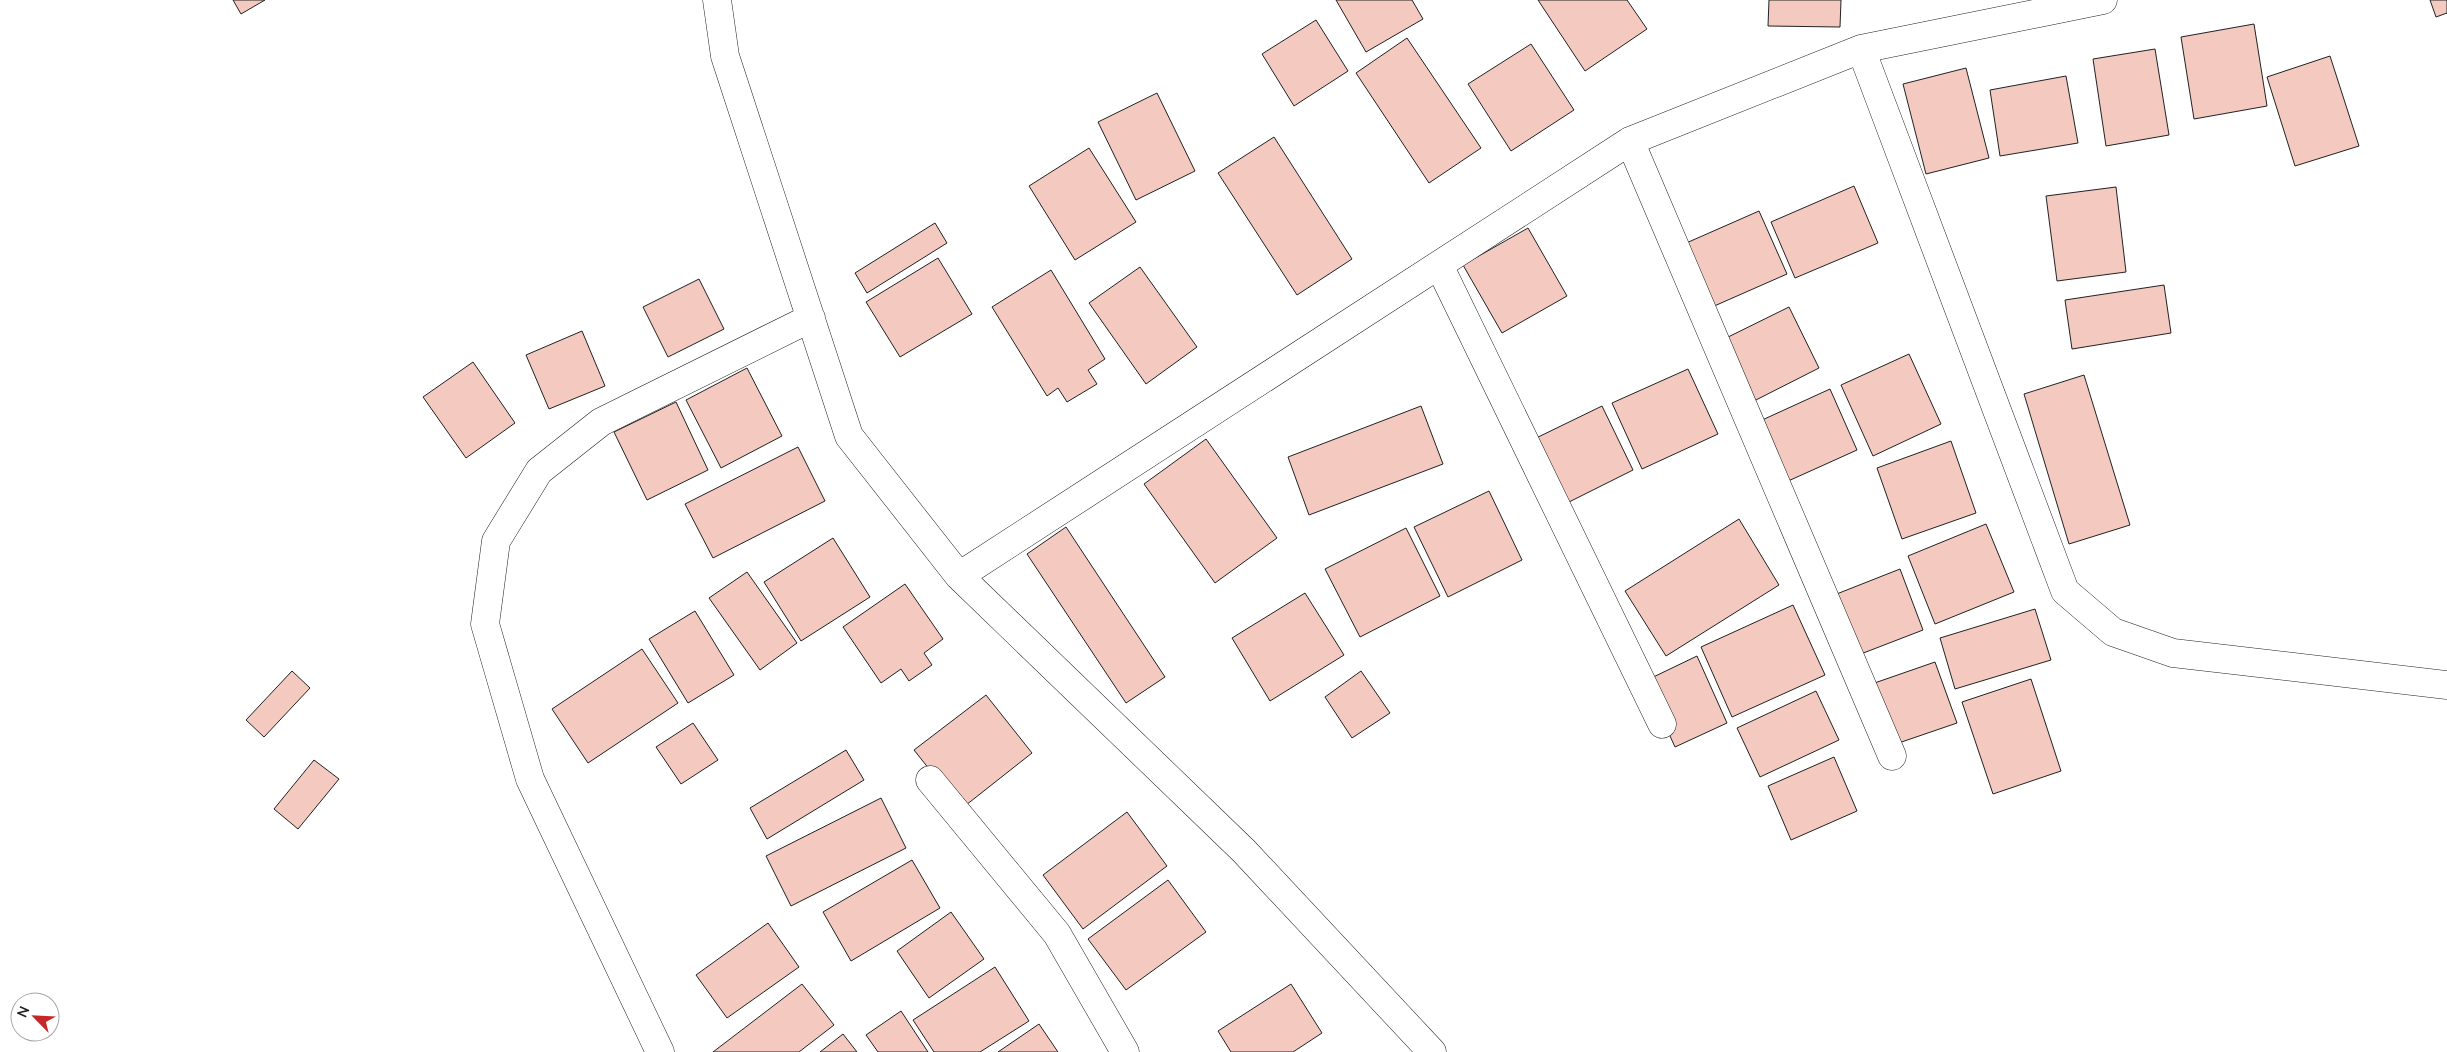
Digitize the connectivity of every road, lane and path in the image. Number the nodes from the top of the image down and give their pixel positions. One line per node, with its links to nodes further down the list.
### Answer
1 (717, 0): 6 (street)
2 (2104, 0): 3 (street)
3 (1861, 49): 4 (street); 8 (street)
4 (1630, 141): 5 (street); 10 (street)
5 (1439, 265): 7 (street); 9 (street)
6 (811, 318): 7 (street); 12 (street)
7 (959, 576): 14 (street)
8 (2447, 685)
9 (1662, 724)
10 (1892, 756)
11 (930, 780): 13 (street)
12 (660, 1052)
13 (1125, 1052)
14 (1432, 1052)

